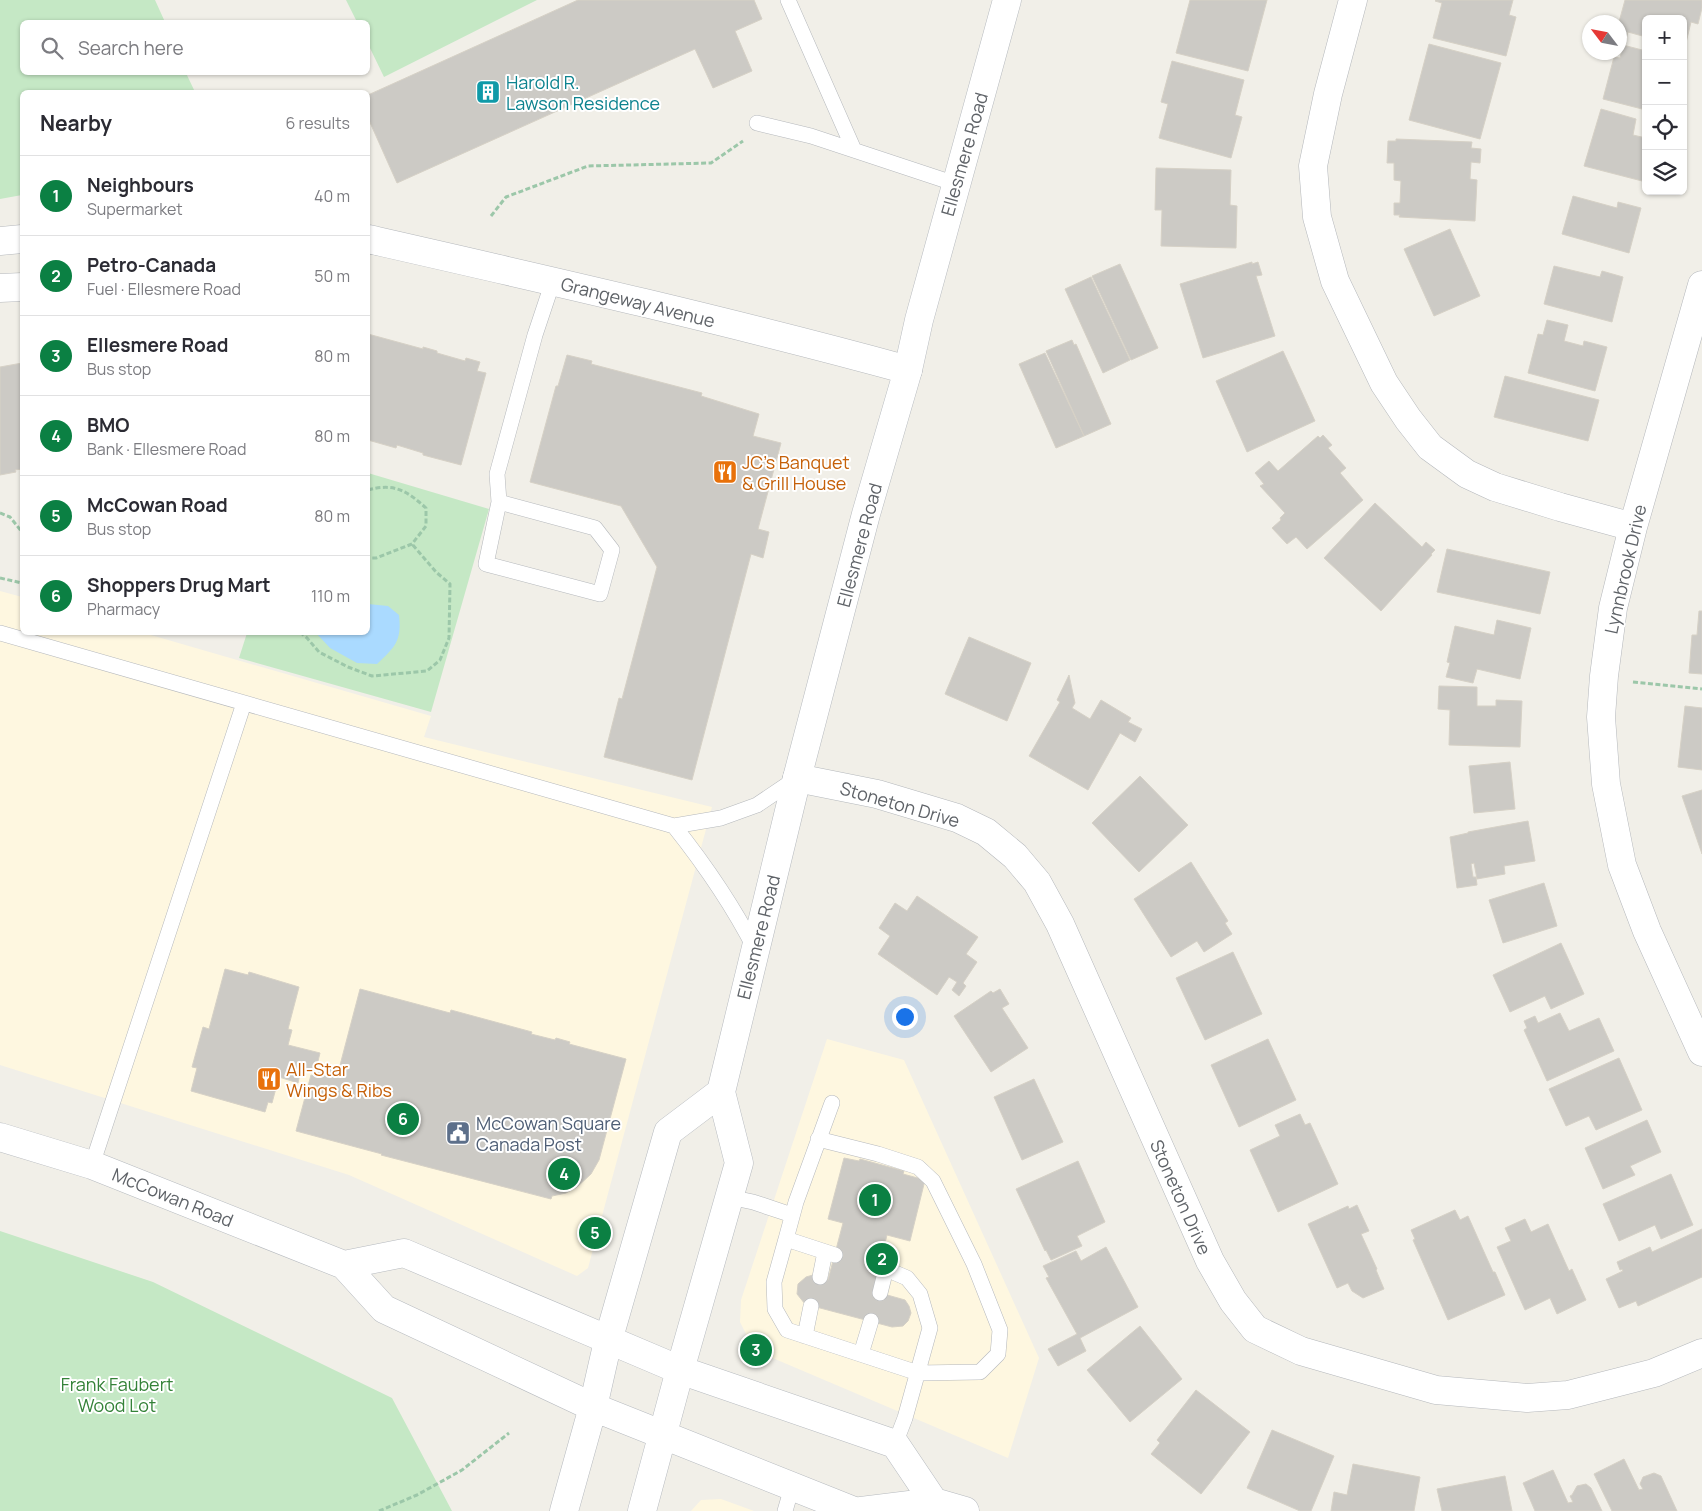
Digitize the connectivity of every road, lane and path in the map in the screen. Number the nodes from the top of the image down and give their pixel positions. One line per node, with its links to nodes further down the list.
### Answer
1 (788, 0): 5 (lane)
2 (1007, 0): 6 (main road, Ellesmere Road)
3 (1353, 0): 19 (main road)
4 (757, 123): 5 (lane); 7 (path)
5 (854, 150): 6 (lane)
6 (956, 184): 15 (main road, Ellesmere Road)
7 (491, 216)
8 (20, 239): 10 (main road)
9 (370, 239): 11 (main road, Grangeway Avenue)
10 (0, 241)
11 (553, 281): 15 (main road, Grangeway Avenue); 17 (lane)
12 (1702, 285): 19 (main road, Lynnbrook Drive)
13 (20, 287): 14 (main road)
14 (0, 288)
15 (908, 370): 30 (main road, Ellesmere Road)
16 (370, 489): 21 (path)
17 (499, 502): 17 (lane)
18 (0, 513): 20 (path)
19 (1633, 527): 27 (main road, Lynnbrook Drive)
20 (20, 530)
21 (412, 544): 22 (path); 26 (path)
22 (370, 558)
23 (0, 578): 24 (path)
24 (20, 583)
25 (0, 634): 29 (lane)
26 (304, 635)
27 (1604, 676): 28 (path); 33 (main road, Lynnbrook Drive)
28 (1702, 689)
29 (244, 703): 31 (lane); 38 (lane)
30 (797, 778): 31 (lane); 32 (main road, Ellesmere Road); 49 (main road, Stoneton Drive)
31 (674, 826): 32 (lane)
32 (755, 948): 34 (main road, Ellesmere Road)
33 (1702, 1052)
34 (721, 1092): 39 (main road, Ellesmere Road); 48 (main road)
35 (832, 1103): 37 (lane)
36 (0, 1137): 38 (main road, McCowan Road)
37 (818, 1139): 40 (lane); 52 (lane)
38 (92, 1165): 42 (main road, McCowan Road)
39 (729, 1197): 40 (lane); 51 (main road, Ellesmere Road)
40 (792, 1215): 41 (lane)
41 (786, 1239): 43 (lane); 47 (lane)
42 (344, 1265): 48 (main road); 53 (main road, McCowan Road)
43 (820, 1277)
44 (880, 1293): 52 (lane)
45 (811, 1306): 47 (lane)
46 (872, 1322): 50 (lane)
47 (805, 1336): 50 (lane)
48 (608, 1341): 51 (main road); 53 (main road)
49 (1702, 1353)
50 (861, 1354): 52 (lane)
51 (680, 1370): 55 (main road, Ellesmere Road); 56 (main road)
52 (918, 1373): 56 (lane)
53 (593, 1407): 55 (main road, McCowan Road); 60 (main road)
54 (509, 1433): 59 (path)
55 (663, 1436): 57 (main road, McCowan Road); 61 (main road, Ellesmere Road)
56 (895, 1444): 58 (main road)
57 (788, 1499): 62 (main road, McCowan Road)
58 (934, 1502): 63 (main road); 64 (main road)
59 (380, 1511)
60 (564, 1511)
61 (642, 1511)
62 (854, 1511)
63 (861, 1511)
64 (965, 1511)

